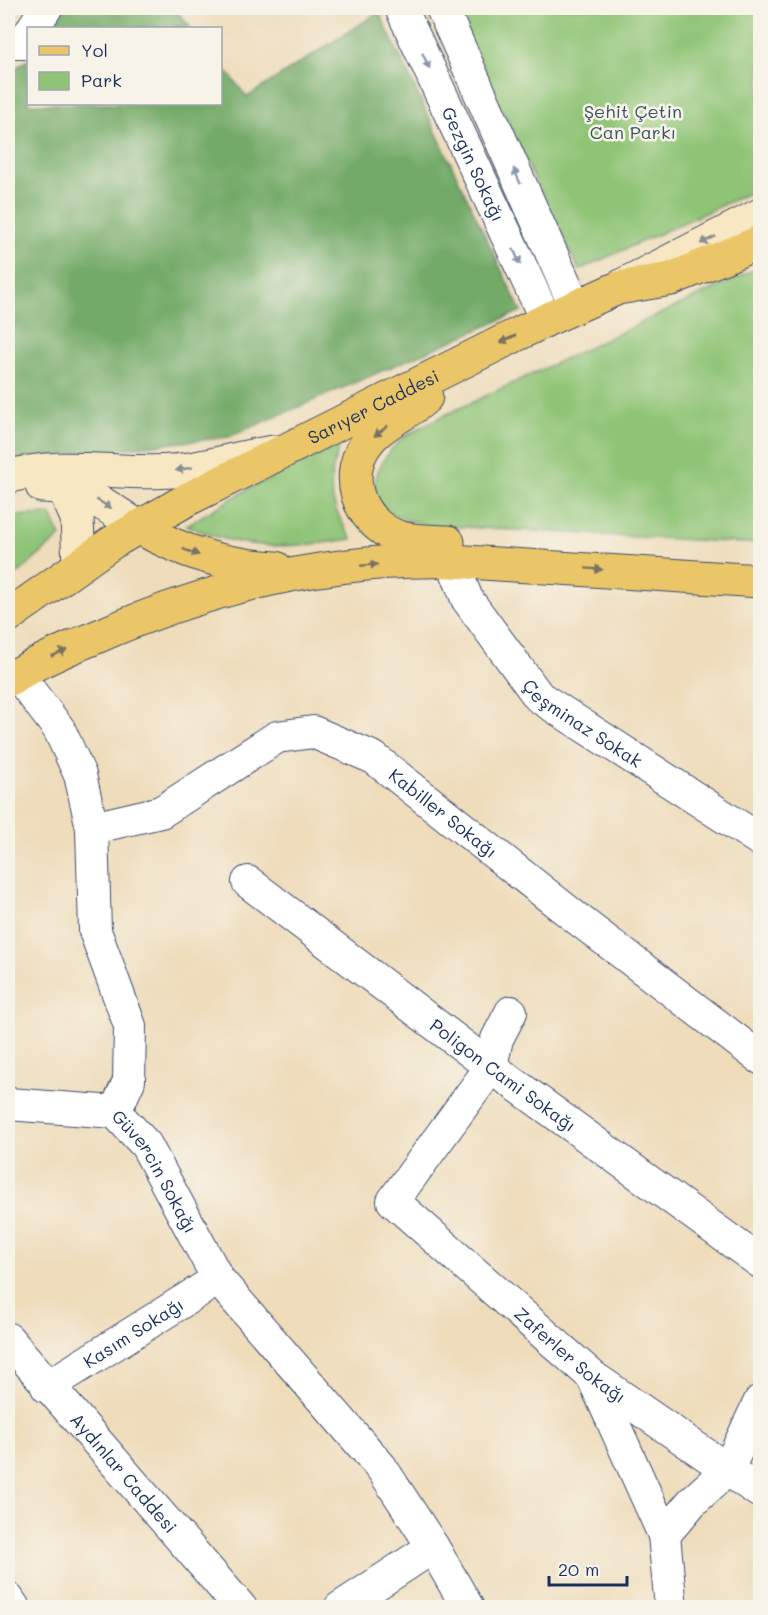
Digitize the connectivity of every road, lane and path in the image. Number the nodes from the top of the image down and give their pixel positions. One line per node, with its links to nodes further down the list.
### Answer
1 (46, 8): 4 (street)
2 (401, 8): 11 (street, Gezgin Sokağı, one-way to 11)
3 (442, 8): 10 (street, Gezgin Sokağı, one-way to 3)
4 (34, 27)
5 (27, 37): 6 (street)
6 (8, 43)
7 (760, 215): 9 (main road, one-way to 9)
8 (760, 242): 9 (main road, Sarıyer Caddesi)
9 (618, 288): 10 (main road, Sarıyer Caddesi)
10 (575, 306): 11 (main road, Sarıyer Caddesi)
11 (546, 320): 12 (main road, Sarıyer Caddesi, one-way to 12)
12 (456, 365): 13 (main road, Sarıyer Caddesi); 20 (main road, one-way to 20)
13 (283, 452): 14 (main road, one-way to 14); 17 (main road, Sarıyer Caddesi)
14 (8, 477)
15 (8, 484): 16 (main road)
16 (63, 487): 17 (main road, one-way to 17); 19 (main road)
17 (138, 527): 19 (main road, Sarıyer Caddesi); 21 (main road, one-way to 21)
18 (452, 561): 20 (main road); 21 (main road, one-way to 18); 26 (street, Çeşminaz Sokak)
19 (79, 565): 23 (main road, Sarıyer Caddesi)
20 (536, 565): 22 (main road, one-way to 22)
21 (310, 570): 24 (main road, one-way to 21)
22 (760, 581)
23 (8, 616)
24 (12, 677): 25 (street, Güvercin Sokağı)
25 (92, 828): 29 (street, Kabiller Sokağı); 32 (street, Güvercin Sokağı)
26 (760, 840)
27 (248, 882): 30 (street, Poligon Cami Sokağı)
28 (511, 1012): 30 (street)
29 (760, 1058)
30 (491, 1067): 33 (street, Poligon Cami Sokağı); 36 (street, Zaferler Sokağı)
31 (8, 1104): 32 (street)
32 (115, 1112): 34 (street, Güvercin Sokağı)
33 (760, 1262)
34 (219, 1279): 37 (street, Kasım Sokağı); 42 (street, Güvercin Sokağı)
35 (8, 1339): 37 (street, Aydınlar Caddesi)
36 (593, 1377): 39 (street, Zaferler Sokağı); 41 (street)
37 (47, 1387): 45 (street, Aydınlar Caddesi)
38 (760, 1401): 39 (street)
39 (728, 1469): 40 (street, Zaferler Sokağı); 41 (street)
40 (760, 1492)
41 (664, 1535): 48 (street)
42 (433, 1547): 46 (street); 47 (street, Güvercin Sokağı)
43 (8, 1599): 44 (street)
44 (14, 1608)
45 (241, 1608)
46 (340, 1608)
47 (468, 1608)
48 (671, 1608)

